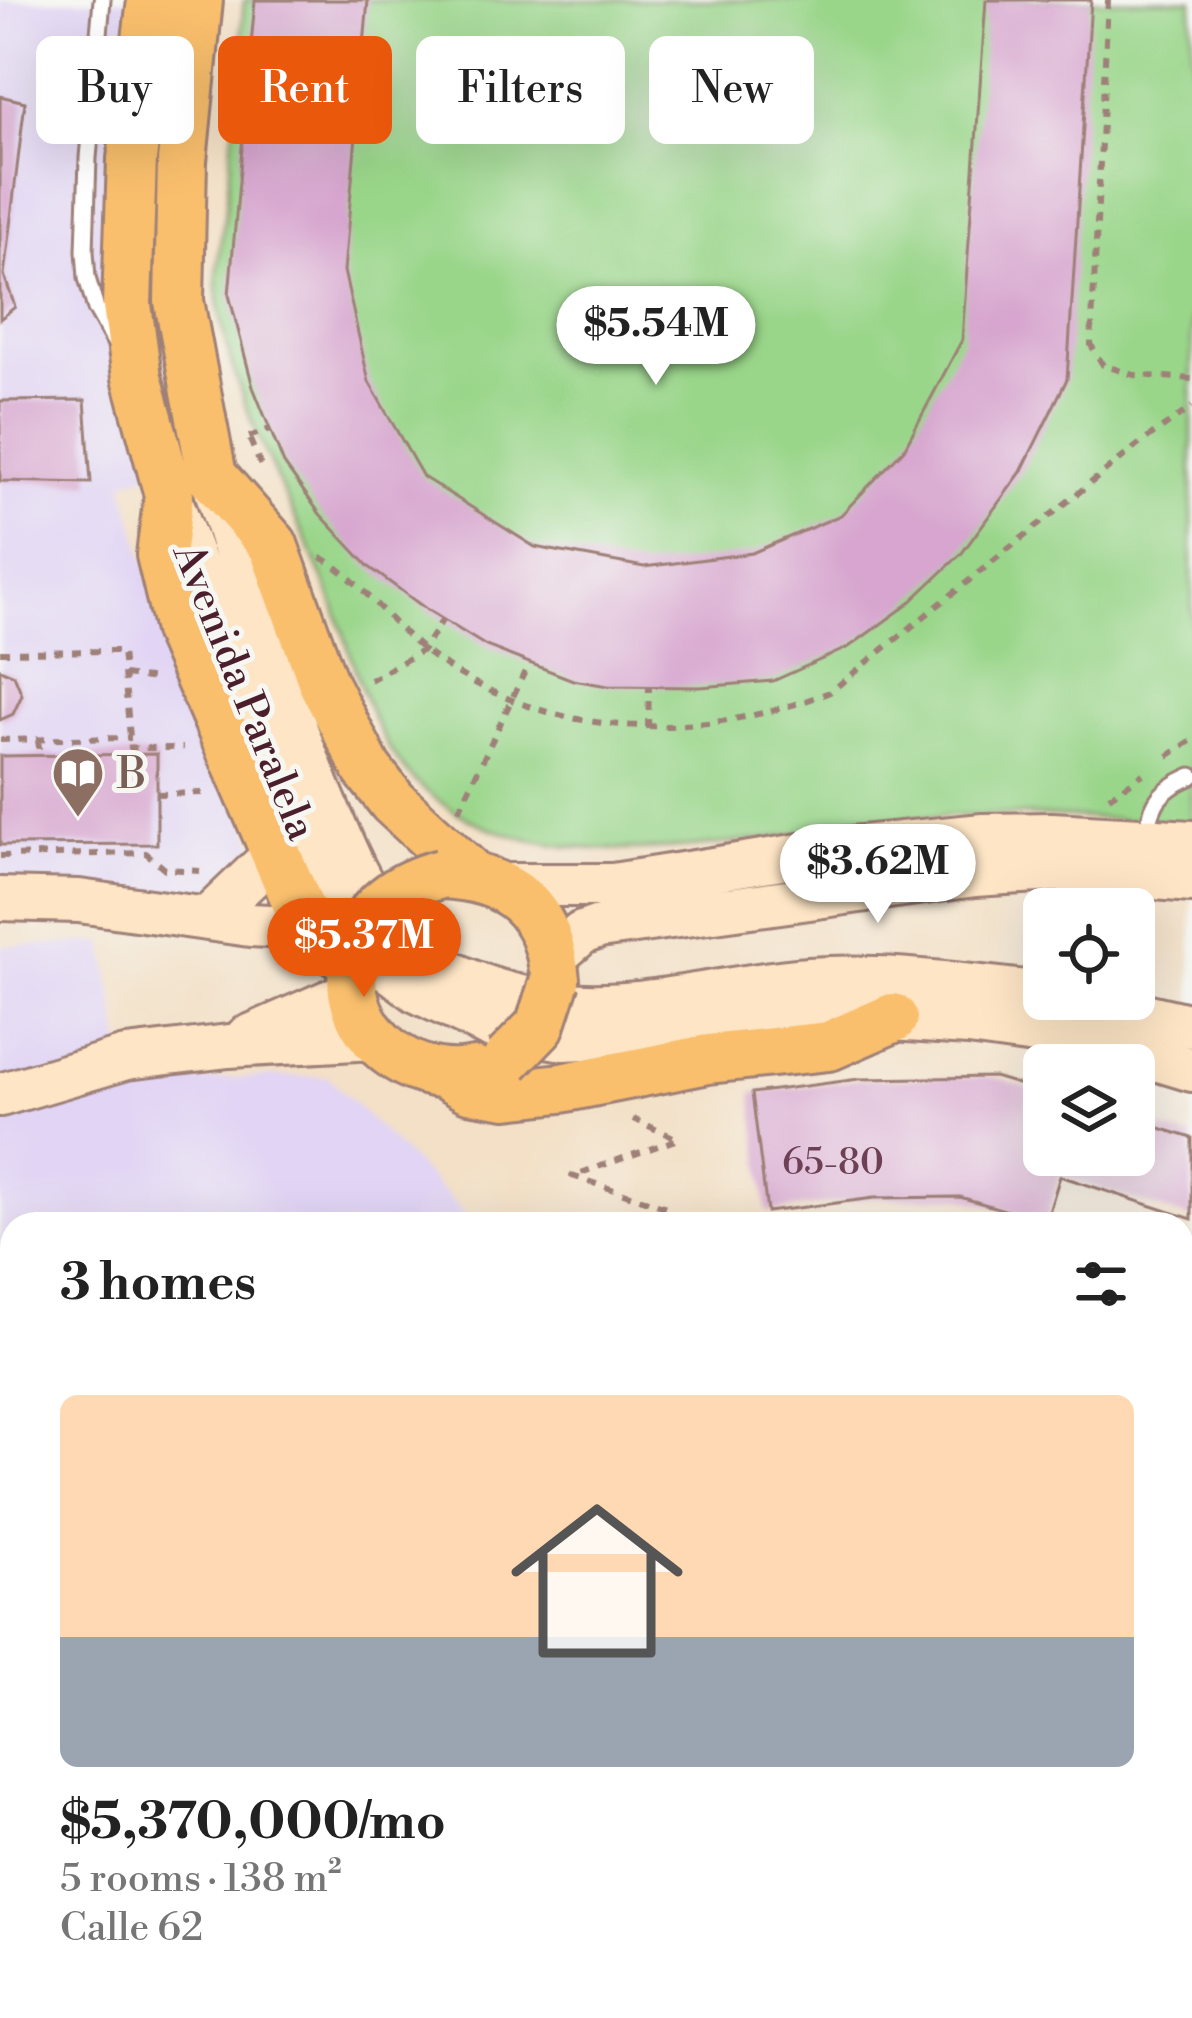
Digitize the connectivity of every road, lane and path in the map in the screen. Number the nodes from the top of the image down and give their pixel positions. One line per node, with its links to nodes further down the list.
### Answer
1 (102, 0): 5 (lane)
2 (152, 0): 5 (main road, Avenida Paralela)
3 (198, 0): 10 (main road, Avenida Paralela)
4 (1108, 0): 6 (path)
5 (137, 377): 10 (main road, Avenida Paralela)
6 (1192, 379)
7 (1192, 407): 19 (path)
8 (270, 428): 9 (path)
9 (264, 474)
10 (190, 485): 33 (main road); 34 (main road); 40 (main road, Avenida Paralela); 42 (main road, Avenida Paralela)
11 (341, 568): 13 (path)
12 (443, 619): 13 (path)
13 (423, 650): 16 (path); 18 (path)
14 (0, 652): 20 (path)
15 (528, 664): 18 (path)
16 (369, 680)
17 (649, 688): 19 (path)
18 (511, 699): 19 (path); 30 (path)
19 (648, 728)
20 (130, 739): 22 (path); 24 (path)
21 (0, 740): 22 (path)
22 (38, 740): 25 (path)
23 (1192, 740): 29 (path)
24 (190, 748)
25 (40, 755)
26 (1192, 776): 31 (lane)
27 (204, 778): 28 (path)
28 (157, 794)
29 (1098, 804)
30 (454, 820)
31 (1145, 839): 32 (main road); 34 (main road)
32 (1192, 842)
33 (274, 854): 37 (main road); 38 (main road)
34 (471, 878): 38 (main road, bridge); 39 (main road)
35 (1192, 881): 39 (main road)
36 (0, 899): 37 (main road)
37 (210, 916): 38 (main road)
38 (342, 956): 44 (main road); 45 (main road)
39 (554, 969): 47 (main road, bridge)
40 (1023, 993)
41 (1155, 1017): 43 (main road)
42 (893, 1018): 46 (main road, Avenida Paralela); 47 (main road)
43 (1192, 1026)
44 (375, 1038): 45 (main road); 47 (main road)
45 (229, 1046): 48 (main road)
46 (1192, 1070)
47 (446, 1075)
48 (0, 1096)
49 (617, 1112): 50 (path)
50 (652, 1212)

